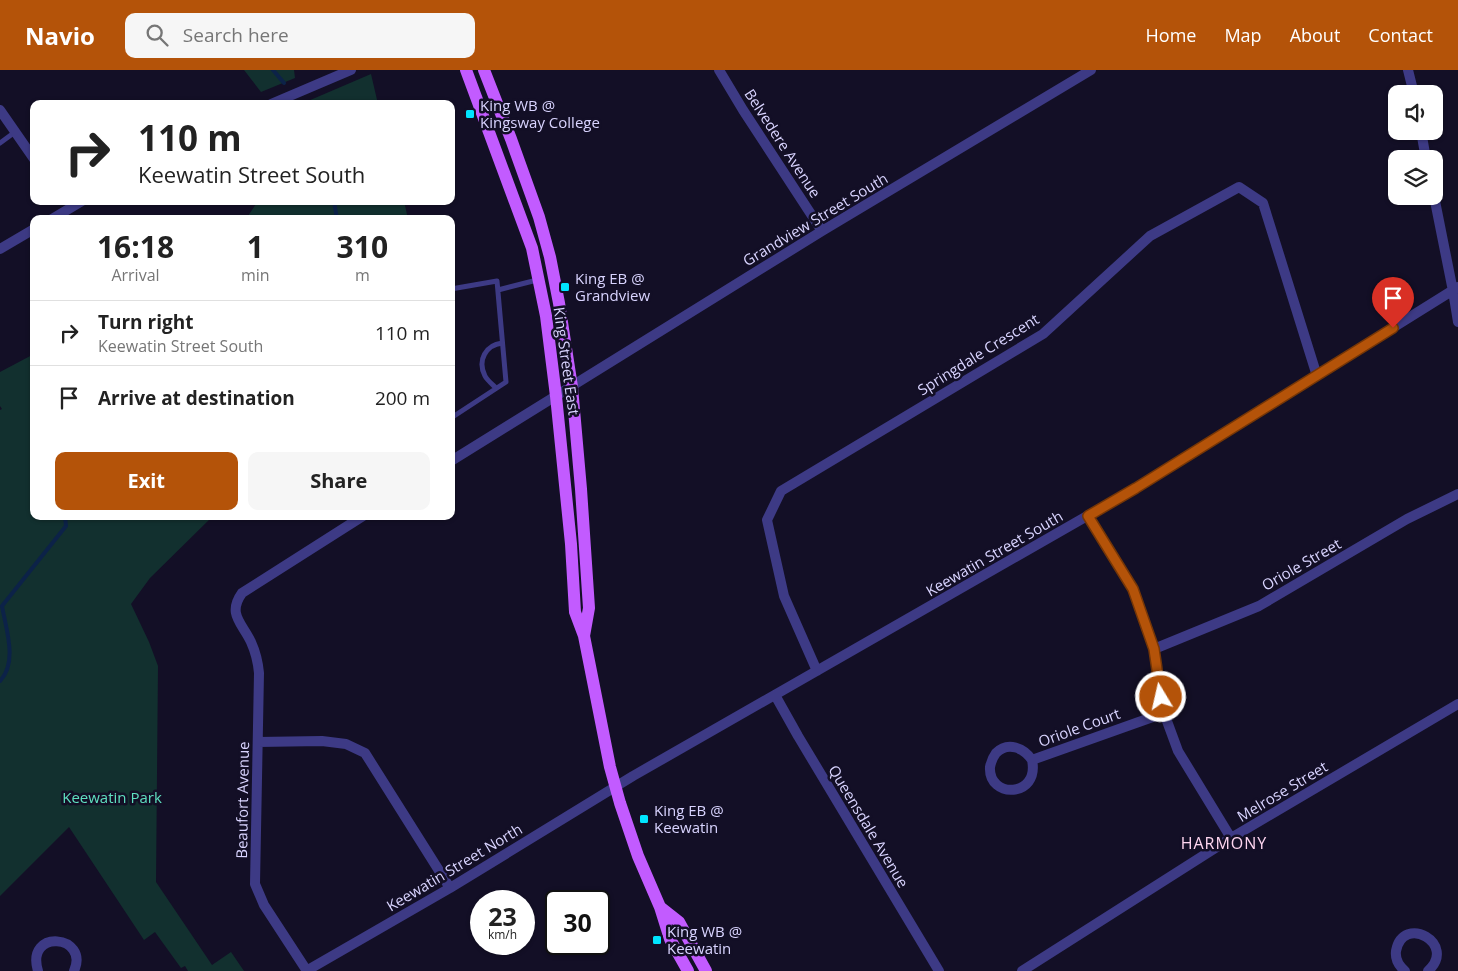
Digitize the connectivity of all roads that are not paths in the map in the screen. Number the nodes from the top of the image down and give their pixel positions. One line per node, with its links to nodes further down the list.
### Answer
1 (351, 70): 8 (street)
2 (466, 70): 19 (main road, King Street East)
3 (484, 70): 26 (main road, King Street East)
4 (719, 70): 17 (street, Belvedere Avenue)
5 (1091, 70): 17 (street, Grandview Street South)
6 (1408, 70): 7 (street)
7 (1412, 85)
8 (280, 100)
9 (0, 110): 10 (street)
10 (16, 132): 11 (lane); 12 (street)
11 (0, 142)
12 (30, 153)
13 (65, 205): 15 (street)
14 (1436, 205): 21 (street)
15 (56, 215)
16 (30, 231): 18 (street)
17 (822, 231): 26 (street, Grandview Street South)
18 (0, 249)
19 (538, 280): 22 (lane); 28 (main road, King Street East)
20 (455, 288): 22 (lane)
21 (1456, 289): 23 (street); 25 (street, Keewatin Street South)
22 (498, 290): 24 (lane)
23 (1458, 322)
24 (502, 343): 27 (lane); 27 (lane)
25 (1317, 376): 32 (street, Keewatin Street South); 36 (street, Springdale Crescent)
26 (572, 387): 28 (street, Grandview Street South); 34 (main road, King Street East)
27 (496, 388): 29 (lane)
28 (556, 396): 30 (street, Grandview Street South); 34 (main road, King Street East)
29 (455, 415)
30 (455, 459)
31 (1458, 494): 35 (street, Oriole Street)
32 (1088, 516): 35 (street); 36 (street, Keewatin Street South)
33 (357, 520): 40 (street, Beaufort Avenue)
34 (584, 636): 42 (main road, King Street East)
35 (1154, 649): 39 (street)
36 (817, 671): 37 (street, Keewatin Street South)
37 (775, 695): 42 (street, Keewatin Street South); 52 (street, Queensdale Avenue)
38 (1458, 704): 43 (street, Melrose Street)
39 (1164, 713): 41 (street, Oriole Court); 43 (street)
40 (258, 742): 44 (street); 49 (street, Beaufort Avenue)
41 (1032, 760): 41 (street, Oriole Court)
42 (615, 788): 44 (street, Keewatin Street North); 45 (main road, King Street East)
43 (1231, 838): 53 (street, Melrose Street)
44 (450, 888): 49 (street, Keewatin Street North)
45 (660, 907): 50 (main road, King Street East); 51 (main road, King Street East)
46 (1431, 970): 54 (street)
47 (38, 971): 48 (street)
48 (74, 971)
49 (307, 971)
50 (688, 971)
51 (706, 971)
52 (939, 971)
53 (1022, 971)
54 (1405, 971)

